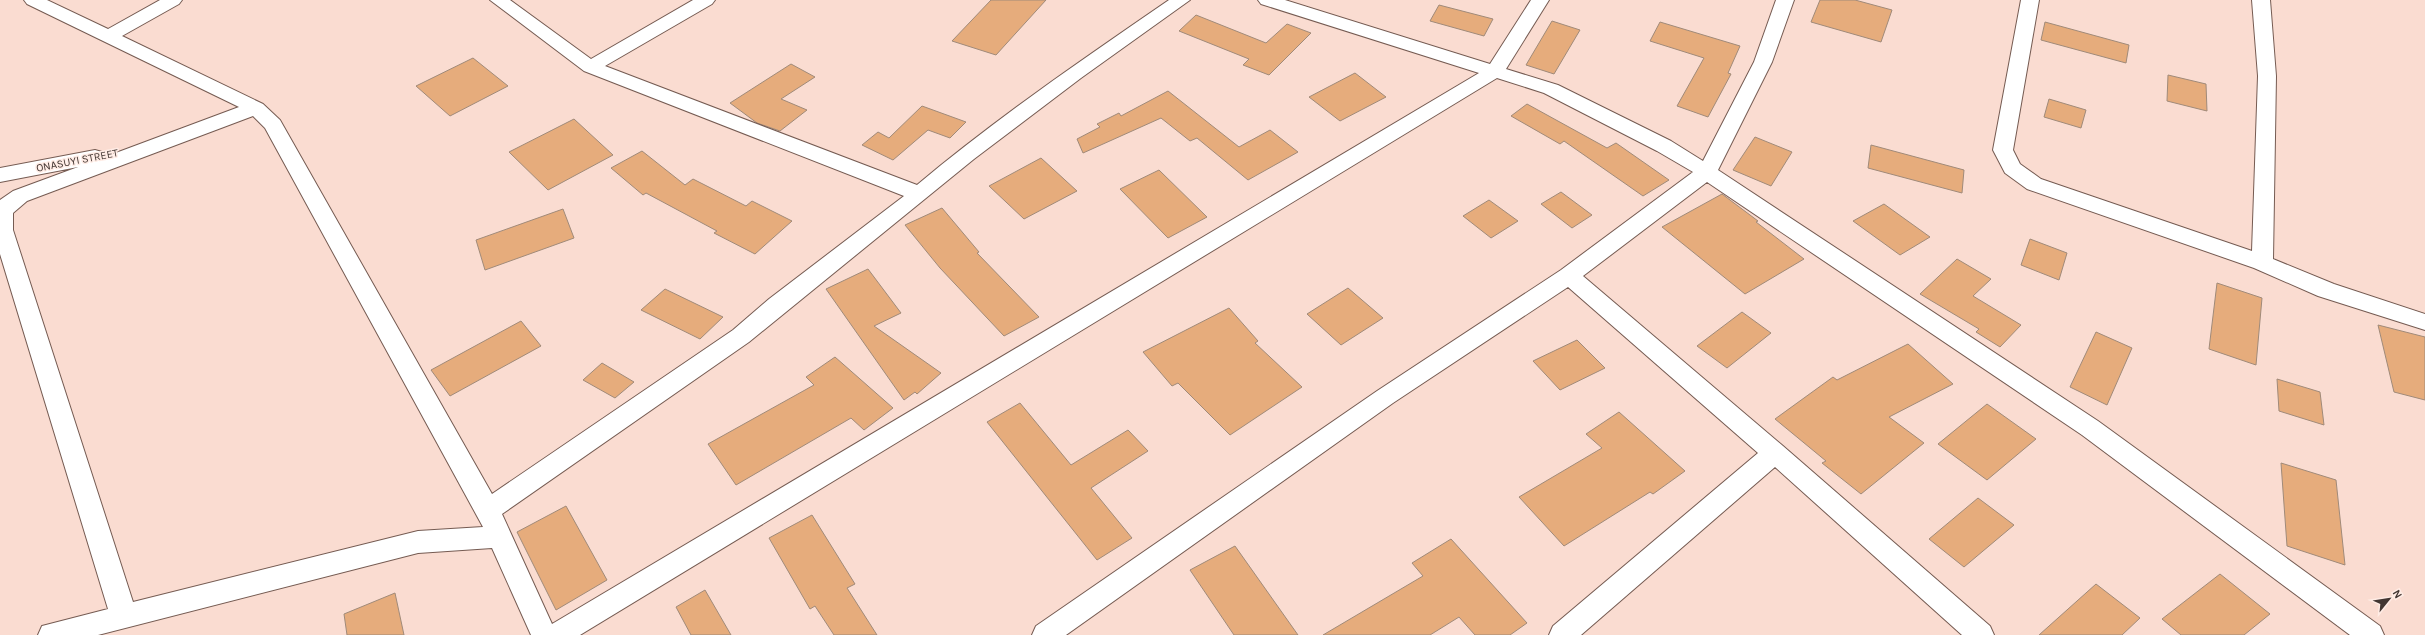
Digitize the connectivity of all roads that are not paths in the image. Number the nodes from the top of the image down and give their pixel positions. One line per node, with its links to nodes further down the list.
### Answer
1 (33, 0): 11 (street)
2 (173, 0): 11 (street)
3 (499, 0): 12 (street)
4 (706, 0): 12 (street)
5 (1181, 0): 18 (street)
6 (1270, 0): 13 (street)
7 (1540, 0): 13 (street)
8 (1785, 0): 16 (street)
9 (2030, 0): 19 (street)
10 (2261, 0): 19 (street)
11 (107, 37): 14 (street)
12 (590, 67): 18 (street)
13 (1495, 71): 16 (street); 28 (street)
14 (256, 108): 15 (street); 23 (street)
15 (155, 146): 17 (street, ONASUYI STREET); 25 (street)
16 (1707, 172): 20 (street); 32 (street)
17 (0, 174)
18 (920, 194): 23 (street)
19 (2262, 263): 21 (street)
20 (1569, 276): 22 (street); 29 (street)
21 (2425, 322)
22 (1775, 453): 30 (street); 31 (street)
23 (488, 510): 24 (street)
24 (498, 537): 25 (street); 27 (street)
25 (124, 617): 26 (street)
26 (51, 635)
27 (544, 635)
28 (557, 635)
29 (1045, 635)
30 (1562, 635)
31 (1981, 635)
32 (2371, 635)

